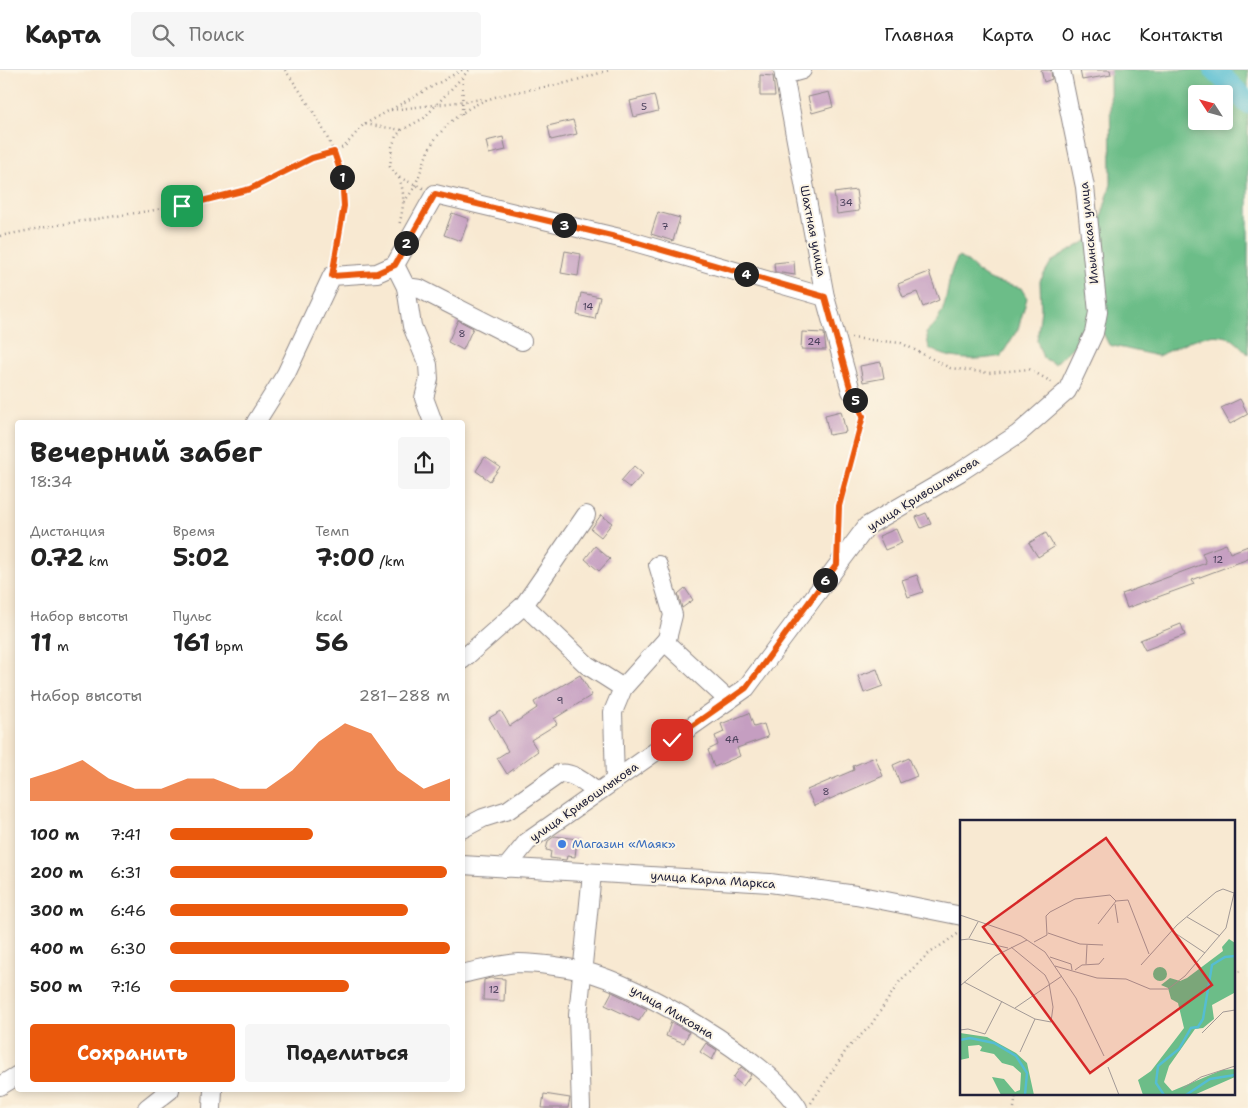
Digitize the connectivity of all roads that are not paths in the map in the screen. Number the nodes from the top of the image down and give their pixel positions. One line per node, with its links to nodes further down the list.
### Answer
1 (802, 70): 3 (street)
2 (1061, 70): 9 (street, Ильинская улица)
3 (784, 73): 6 (street, Шахтная улица)
4 (399, 257): 5 (street); 6 (street); 10 (street)
5 (406, 287): 7 (street); 11 (street)
6 (825, 297): 8 (street, Шахтная улица)
7 (522, 341)
8 (851, 391)
9 (1067, 391): 18 (street, улица Кривошлыкова)
10 (257, 420)
11 (432, 420)
12 (586, 515): 14 (street)
13 (658, 565): 15 (street)
14 (524, 605): 16 (street); 17 (street)
15 (665, 642): 17 (street); 18 (street)
16 (465, 657)
17 (623, 688): 19 (street)
18 (728, 700): 19 (street, улица Кривошлыкова)
19 (615, 780): 20 (street, улица Кривошлыкова)
20 (597, 792): 21 (street); 23 (street, улица Кривошлыкова)
21 (465, 827)
22 (465, 865): 23 (street, улица Карла Маркса)
23 (506, 868): 24 (street, улица Карла Маркса)
24 (592, 873): 25 (street, улица Карла Маркса); 26 (street)
25 (960, 916)
26 (583, 970): 27 (street, улица Микояна); 34 (street); 35 (street, улица Микояна)
27 (465, 973)
28 (15, 1077): 29 (street)
29 (0, 1086)
30 (167, 1092): 32 (street)
31 (213, 1092): 33 (street)
32 (147, 1108)
33 (212, 1108)
34 (581, 1108)
35 (798, 1108)

